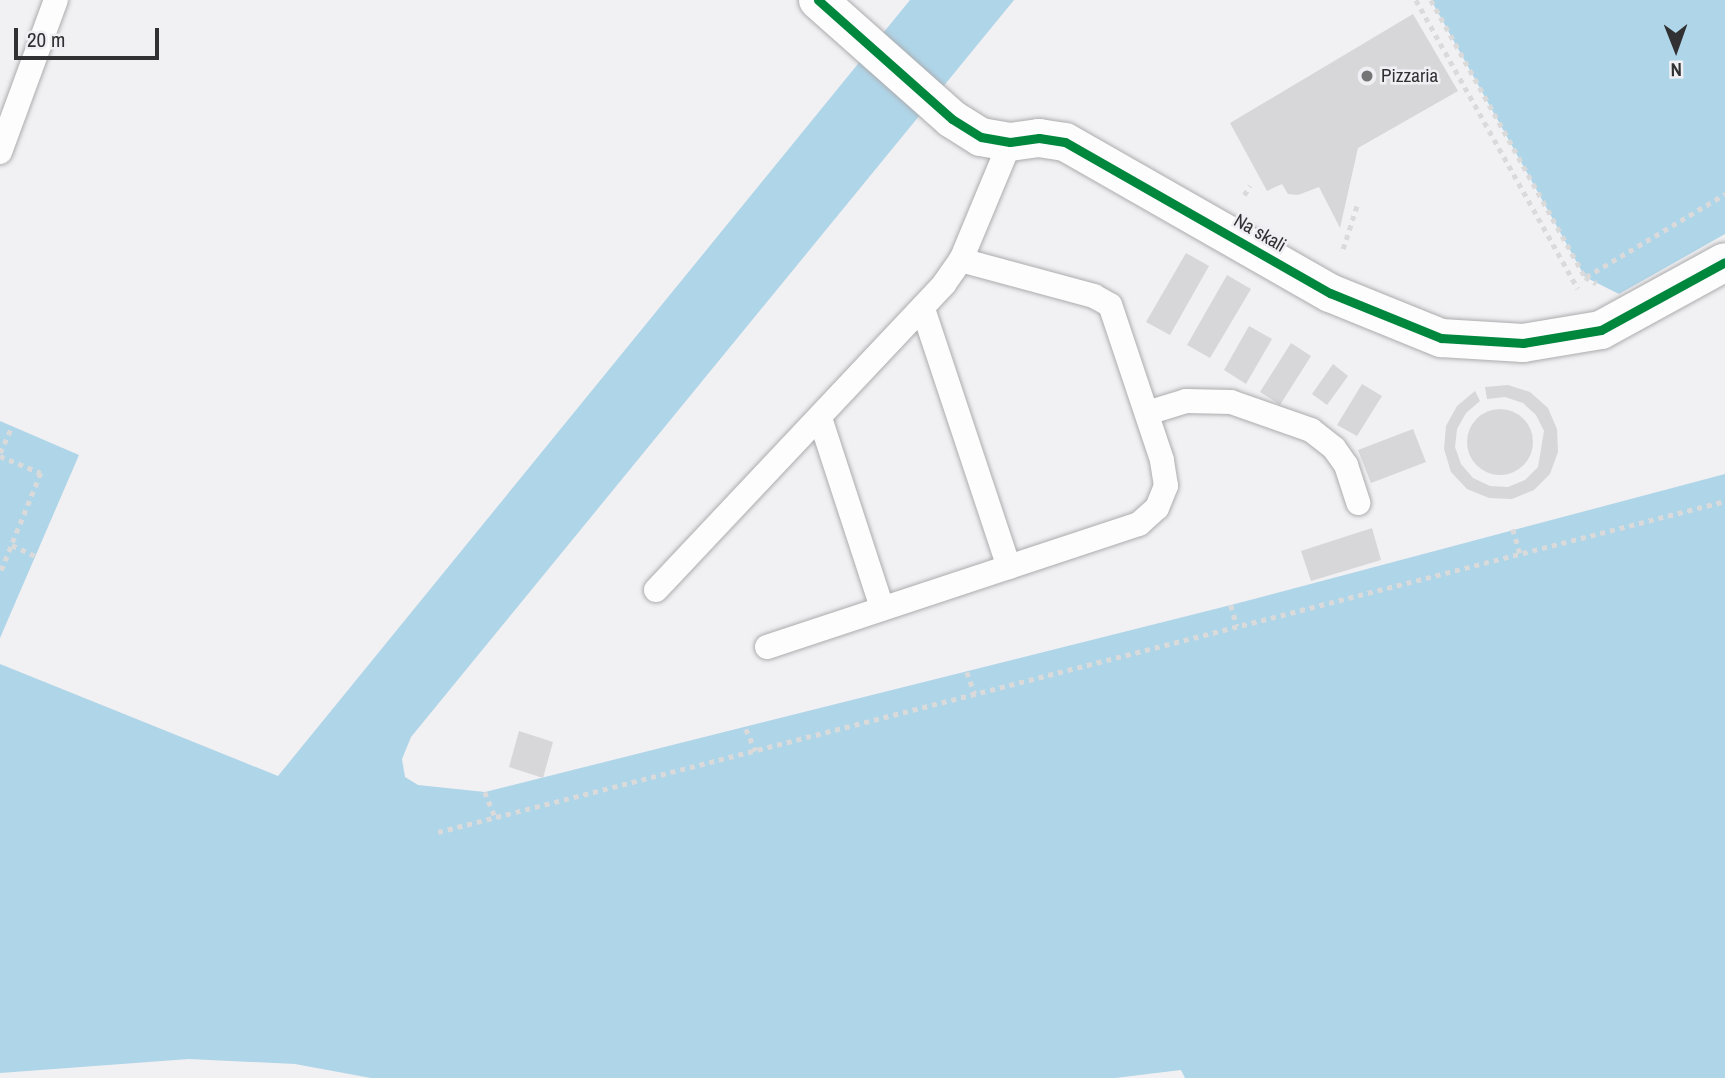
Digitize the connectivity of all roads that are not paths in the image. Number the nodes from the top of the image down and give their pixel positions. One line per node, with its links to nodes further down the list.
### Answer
1 (56, 0): 4 (lane)
2 (818, 0): 3 (street, Na skali)
3 (1010, 142): 5 (lane); 6 (street, Na skali)
4 (0, 152)
5 (961, 260): 7 (lane); 8 (lane)
6 (1725, 262)
7 (923, 309): 9 (lane); 11 (lane)
8 (1147, 413): 10 (lane); 11 (lane)
9 (820, 418): 12 (lane); 13 (lane)
10 (1358, 503)
11 (1009, 567): 13 (lane)
12 (656, 590)
13 (882, 608): 14 (lane)
14 (767, 647)

